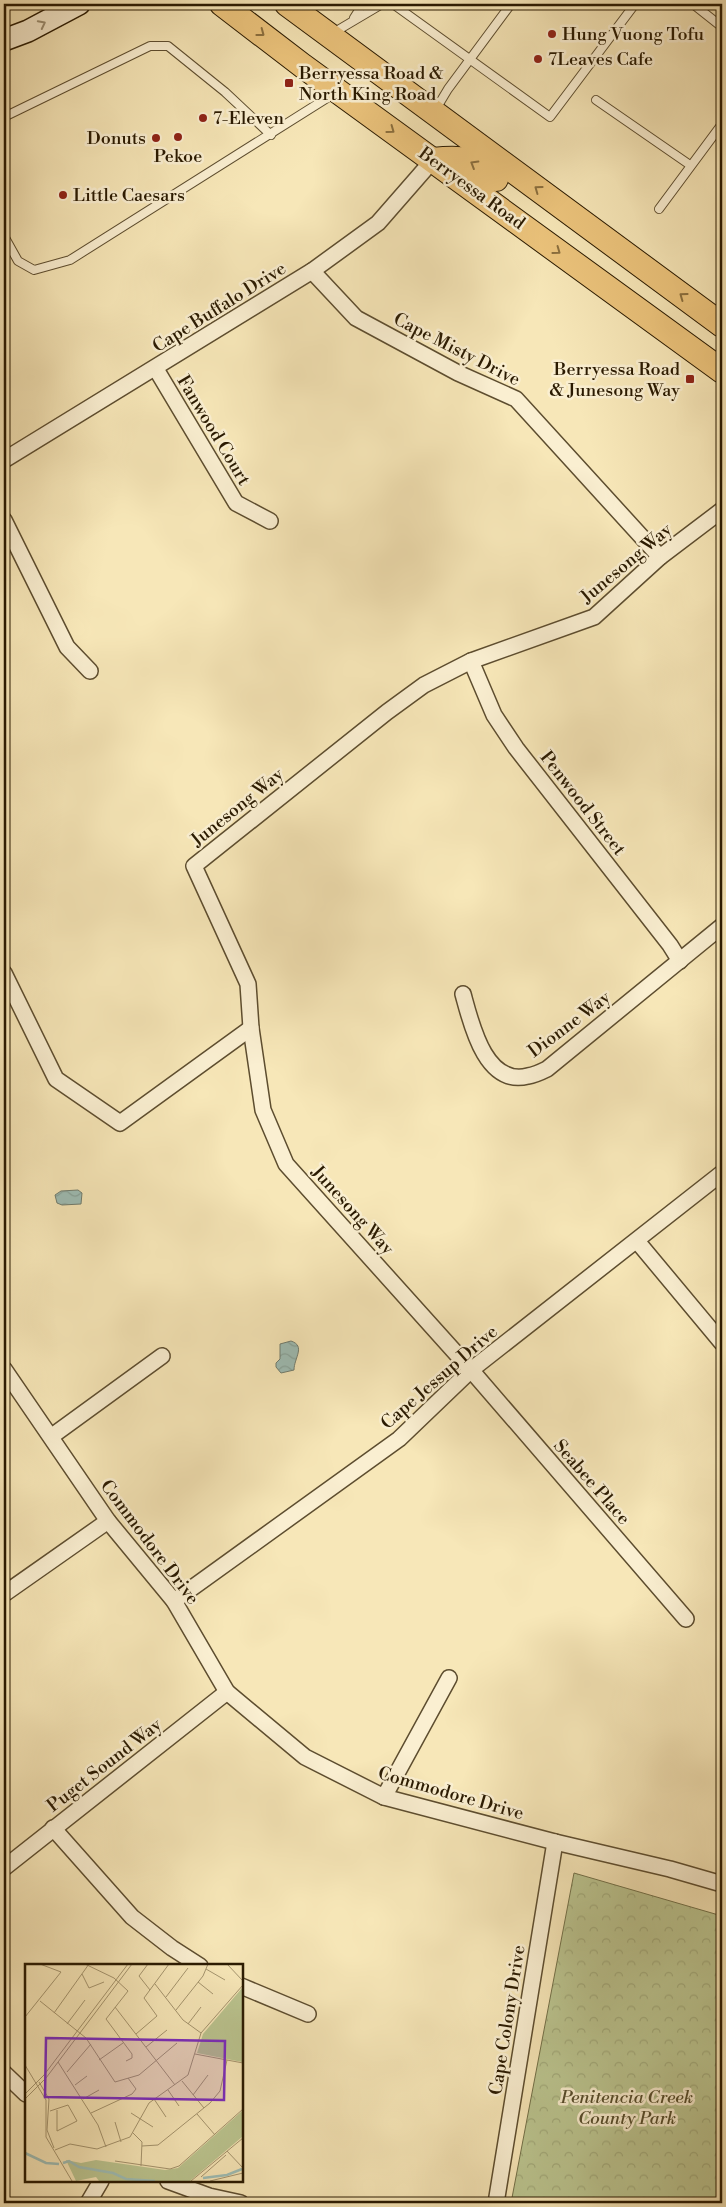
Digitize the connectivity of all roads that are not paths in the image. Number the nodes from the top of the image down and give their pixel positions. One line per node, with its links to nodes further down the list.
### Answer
1 (79, 4): 13 (main road, one-way to 1)
2 (287, 4): 12 (main road)
3 (363, 4): 10 (lane)
4 (382, 4): 10 (lane)
5 (393, 4): 14 (lane)
6 (511, 4): 14 (lane)
7 (635, 4): 14 (lane)
8 (693, 4): 11 (lane)
9 (221, 6): 15 (main road, Berryessa Road, one-way to 15)
10 (353, 20): 12 (lane)
11 (722, 28)
12 (330, 36): 17 (main road)
13 (4, 40)
14 (470, 60): 17 (lane)
15 (338, 91): 20 (lane); 21 (main road, Berryessa Road, one-way to 21)
16 (596, 100): 22 (lane)
17 (434, 113): 24 (main road, one-way to 17)
18 (4, 117): 20 (lane)
19 (722, 124): 22 (lane)
20 (271, 135): 25 (lane)
21 (433, 160): 24 (main road, one-way to 21); 26 (street, Cape Buffalo Drive); 29 (main road, Berryessa Road, one-way to 29)
22 (690, 165): 23 (lane)
23 (660, 209)
24 (592, 229): 27 (main road, one-way to 24)
25 (4, 236)
26 (312, 271): 28 (street, Cape Buffalo Drive); 34 (street, Cape Misty Drive)
27 (722, 325)
28 (156, 369): 30 (street, Cape Buffalo Drive); 33 (street, Fanwood Court)
29 (722, 371)
30 (4, 460)
31 (722, 510): 34 (street, Junesong Way)
32 (4, 520): 36 (street)
33 (270, 521)
34 (660, 557): 35 (street, Junesong Way)
35 (471, 661): 38 (street, Penwood Street); 41 (street, Junesong Way)
36 (90, 671)
37 (722, 926): 38 (street, Dionne Way)
38 (680, 961): 40 (street, Dionne Way)
39 (4, 973): 41 (street)
40 (463, 994)
41 (251, 1028): 47 (street, Junesong Way)
42 (722, 1173): 43 (street, Cape Jessup Drive)
43 (637, 1240): 44 (street); 47 (street, Cape Jessup Drive)
44 (722, 1343)
45 (162, 1356): 48 (street)
46 (4, 1368): 48 (street, Commodore Drive)
47 (471, 1370): 51 (street, Cape Jessup Drive); 52 (street, Seabee Place)
48 (52, 1436): 49 (street, Commodore Drive)
49 (108, 1521): 50 (street); 51 (street, Commodore Drive)
50 (4, 1594)
51 (174, 1601): 54 (street, Commodore Drive)
52 (686, 1619)
53 (448, 1678): 55 (street)
54 (227, 1692): 55 (street, Commodore Drive); 56 (street, Puget Sound Way)
55 (384, 1797): 57 (street, Commodore Drive)
56 (53, 1828): 58 (street, Puget Sound Way); 60 (street)
57 (555, 1842): 59 (street, Commodore Drive); 69 (street, Cape Colony Drive)
58 (4, 1868)
59 (722, 1884)
60 (197, 1964)
61 (242, 1986): 62 (street)
62 (308, 2014)
63 (4, 2073): 64 (street)
64 (25, 2093)
65 (99, 2182): 67 (street)
66 (171, 2182): 68 (street)
67 (88, 2203)
68 (241, 2203)
69 (496, 2203)

